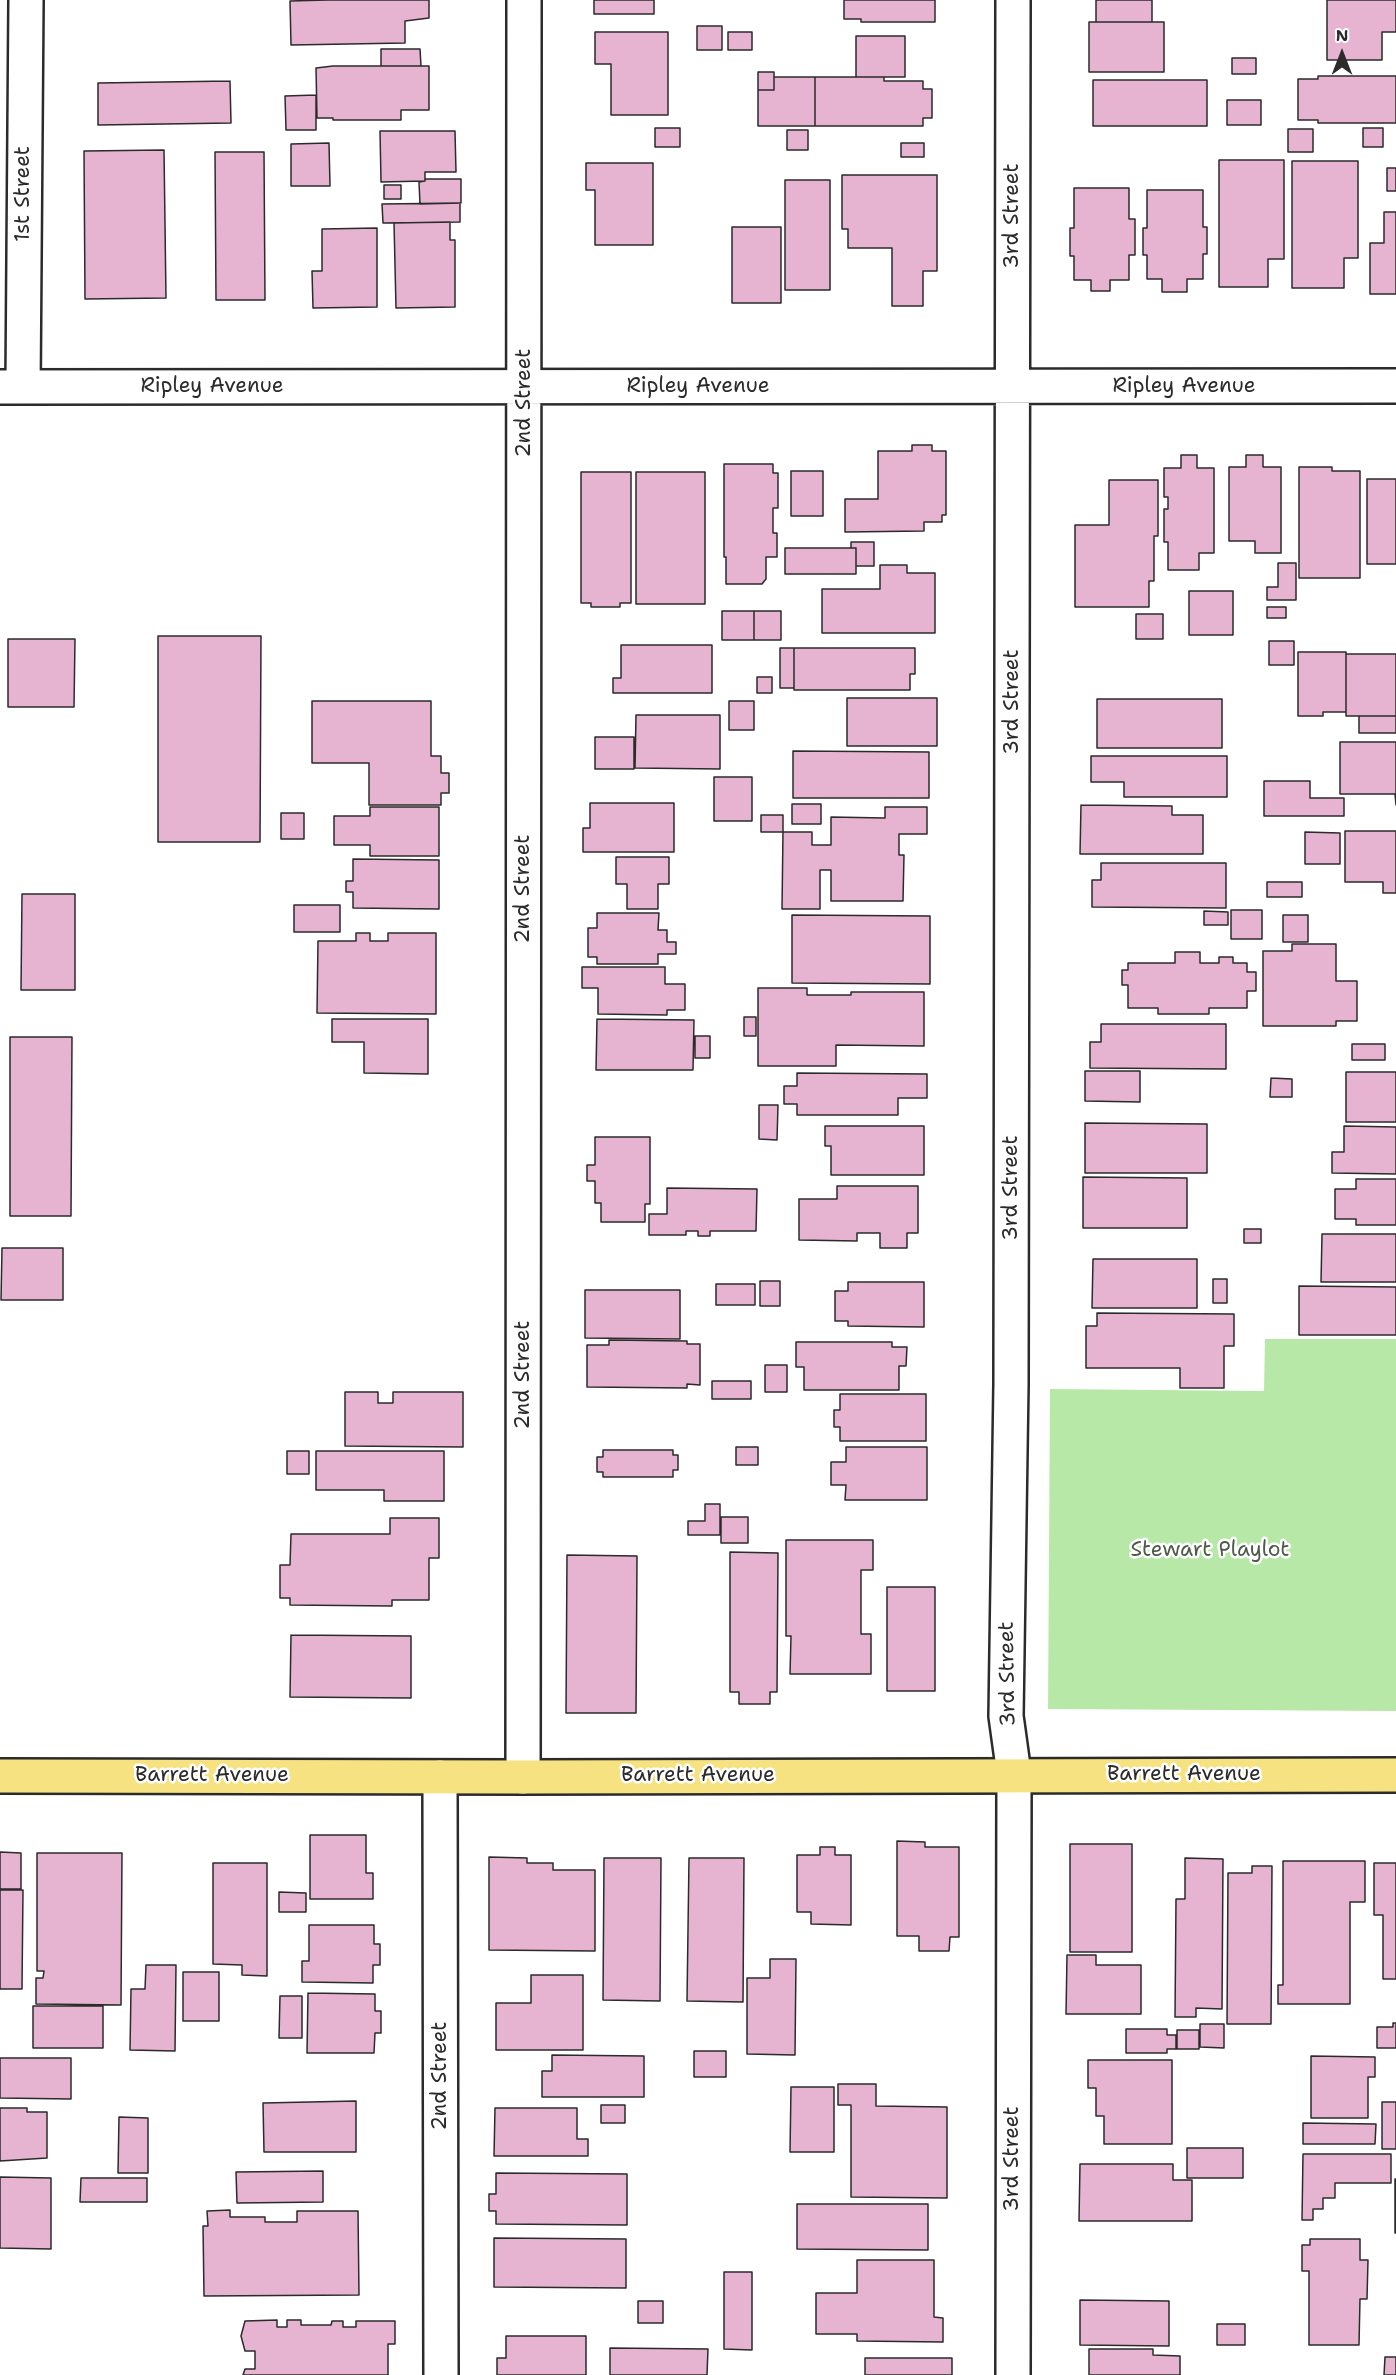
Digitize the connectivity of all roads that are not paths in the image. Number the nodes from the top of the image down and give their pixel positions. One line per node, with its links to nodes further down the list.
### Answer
1 (26, 0): 5 (street, 1st Street)
2 (524, 0): 6 (street, 2nd Street)
3 (1013, 0): 7 (street, 3rd Street)
4 (1396, 386): 7 (street, Ripley Avenue)
5 (11, 387): 6 (street, Ripley Avenue)
6 (525, 387): 7 (street, Ripley Avenue); 12 (street, 2nd Street)
7 (1013, 387): 8 (street, 3rd Street)
8 (1014, 1774): 9 (main road, Barrett Avenue); 12 (main road, Barrett Avenue); 14 (street, 3rd Street)
9 (1396, 1775)
10 (0, 1776): 11 (main road, Barrett Avenue)
11 (440, 1777): 12 (main road, Barrett Avenue); 13 (street, 2nd Street)
12 (523, 1777)
13 (441, 2375)
14 (1013, 2375)

